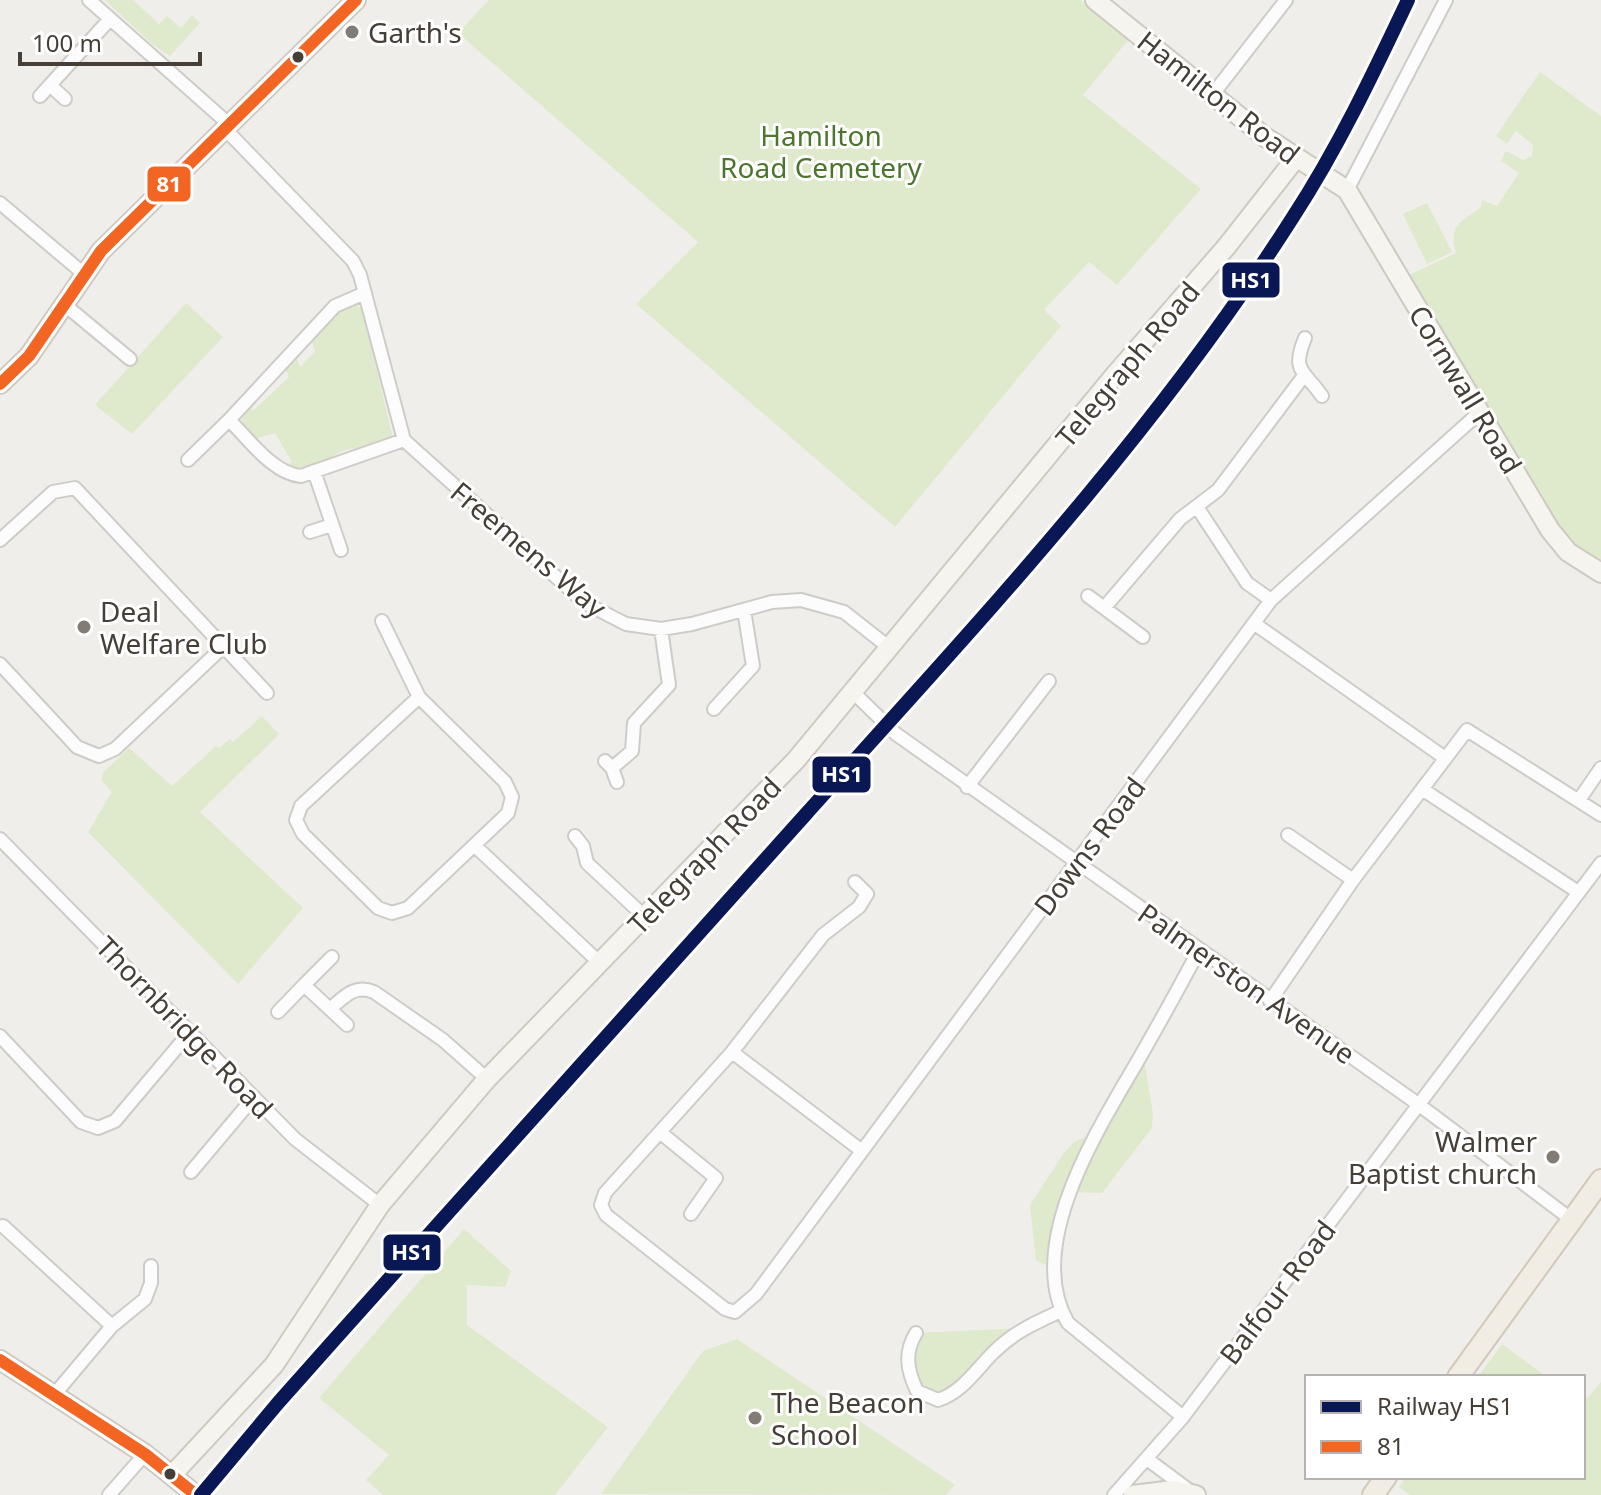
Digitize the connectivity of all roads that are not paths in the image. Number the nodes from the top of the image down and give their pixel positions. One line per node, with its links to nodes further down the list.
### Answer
1 (89, 0): 6 (street)
2 (356, 0): 11 (street)
3 (1286, 0): 8 (street)
4 (1446, 0): 13 (street)
5 (1098, 1): 8 (street, Hamilton Road)
6 (110, 19): 7 (street); 11 (street)
7 (50, 85): 9 (street); 10 (street)
8 (1213, 94): 12 (street, Hamilton Road)
9 (40, 96)
10 (65, 99)
11 (228, 128): 15 (street); 16 (street)
12 (1296, 158): 13 (street, Hamilton Road); 43 (street, Telegraph Road)
13 (1347, 190): 23 (street, Cornwall Road)
14 (0, 203): 15 (street)
15 (84, 274): 17 (street)
16 (365, 293): 24 (street); 25 (street)
17 (65, 305): 19 (street); 21 (street)
18 (1305, 338): 20 (street)
19 (130, 359)
20 (1303, 377): 22 (street); 28 (street)
21 (0, 384)
22 (1322, 396)
23 (1479, 413): 33 (street, Cornwall Road); 35 (street, Downs Road)
24 (229, 420): 26 (street); 27 (street)
25 (404, 440): 27 (street); 40 (street, Freemens Way)
26 (188, 460)
27 (314, 471): 29 (street)
28 (1197, 507): 35 (street); 36 (street)
29 (332, 525): 30 (street); 32 (street)
30 (310, 532)
31 (1, 537): 42 (street)
32 (341, 550)
33 (1601, 573)
34 (1088, 596): 36 (street)
35 (1271, 600): 39 (street, Downs Road)
36 (1104, 608): 41 (street)
37 (744, 610): 40 (street, Freemens Way); 43 (street, Freemens Way); 49 (street)
38 (382, 621): 48 (street)
39 (1255, 624): 50 (street); 61 (street, Downs Road)
40 (661, 629): 52 (street)
41 (1143, 637)
42 (223, 647): 44 (street); 46 (street)
43 (891, 649): 47 (street, Telegraph Road)
44 (0, 664)
45 (1049, 681): 53 (street)
46 (267, 693)
47 (854, 693): 53 (street, Palmerston Avenue); 66 (street, Telegraph Road)
48 (419, 697): 60 (street); 60 (street)
49 (714, 709)
50 (1445, 758): 54 (street); 55 (street)
51 (1601, 768): 55 (street)
52 (617, 782)
53 (967, 787): 61 (street, Palmerston Avenue)
54 (1422, 789): 63 (street); 65 (street)
55 (1579, 800): 56 (street)
56 (1601, 815)
57 (1288, 835): 63 (street)
58 (575, 836): 66 (street)
59 (0, 839): 75 (street, Thornbridge Road)
60 (475, 846): 69 (street)
61 (1076, 861): 67 (street, Palmerston Avenue); 82 (street, Downs Road)
62 (1601, 863): 65 (street, Balfour Road)
63 (1353, 880): 71 (street)
64 (855, 882): 77 (street)
65 (1578, 892): 80 (street, Balfour Road)
66 (644, 916): 69 (street, Telegraph Road)
67 (1199, 950): 71 (street, Palmerston Avenue); 92 (street)
68 (332, 957): 70 (street)
69 (600, 963): 78 (street, Telegraph Road)
70 (304, 985): 72 (street); 73 (street)
71 (1270, 1001): 80 (street, Palmerston Avenue)
72 (330, 1009): 74 (street); 78 (street)
73 (278, 1012)
74 (347, 1025)
75 (190, 1032): 76 (street); 79 (street, Thornbridge Road)
76 (0, 1036)
77 (732, 1052): 81 (street); 82 (street)
78 (487, 1079): 85 (street, Telegraph Road)
79 (254, 1097): 83 (street); 85 (street, Thornbridge Road)
80 (1418, 1104): 87 (street, Palmerston Avenue); 98 (street, Balfour Road)
81 (661, 1133): 82 (street, Downs Road); 86 (street)
82 (862, 1151)
83 (191, 1172)
84 (1601, 1180): 87 (main road)
85 (380, 1205): 101 (street, Telegraph Road)
86 (691, 1214)
87 (1572, 1220): 96 (main road)
88 (3, 1226): 89 (street)
89 (15, 1237): 90 (street); 93 (street)
90 (5, 1248)
91 (151, 1266): 93 (street)
92 (1061, 1311): 94 (street); 98 (street)
93 (112, 1326): 97 (street)
94 (916, 1333)
95 (0, 1360): 97 (street)
96 (1459, 1375)
97 (54, 1395): 99 (street)
98 (1183, 1417): 100 (street, Balfour Road)
99 (145, 1454): 101 (street); 103 (street)
100 (1147, 1459): 102 (street); 105 (street, Balfour Road)
101 (177, 1478): 104 (street)
102 (1194, 1494): 106 (street)
103 (109, 1495)
104 (196, 1495)
105 (1114, 1495)
106 (1133, 1495)

